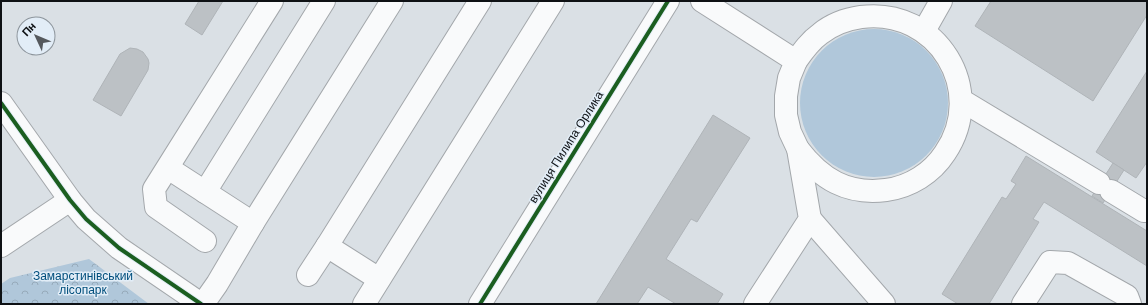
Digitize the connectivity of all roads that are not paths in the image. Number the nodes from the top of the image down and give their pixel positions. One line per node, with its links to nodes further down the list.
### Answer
1 (272, 1): 14 (street)
2 (324, 1): 15 (street)
3 (392, 1): 19 (street)
4 (480, 1): 22 (street)
5 (552, 1): 24 (street)
6 (668, 1): 27 (street, вулиця Пилипа Орлика)
7 (702, 1): 10 (street)
8 (941, 1): 9 (street)
9 (924, 31): 10 (street); 11 (street)
10 (796, 61): 13 (street)
11 (961, 100): 13 (street); 17 (street)
12 (1, 102): 16 (street)
13 (798, 149): 18 (street)
14 (168, 168): 15 (street); 20 (street)
15 (205, 192): 19 (street)
16 (70, 200): 21 (street); 25 (street)
17 (1147, 210)
18 (810, 219): 28 (street); 29 (street)
19 (253, 223): 25 (street)
20 (205, 241)
21 (1, 246)
22 (327, 246): 23 (street); 24 (street)
23 (308, 275)
24 (379, 279): 26 (street)
25 (202, 304)
26 (364, 304)
27 (480, 304)
28 (755, 304)
29 (884, 304)
30 (1023, 304): 31 (street)
31 (1130, 304)

